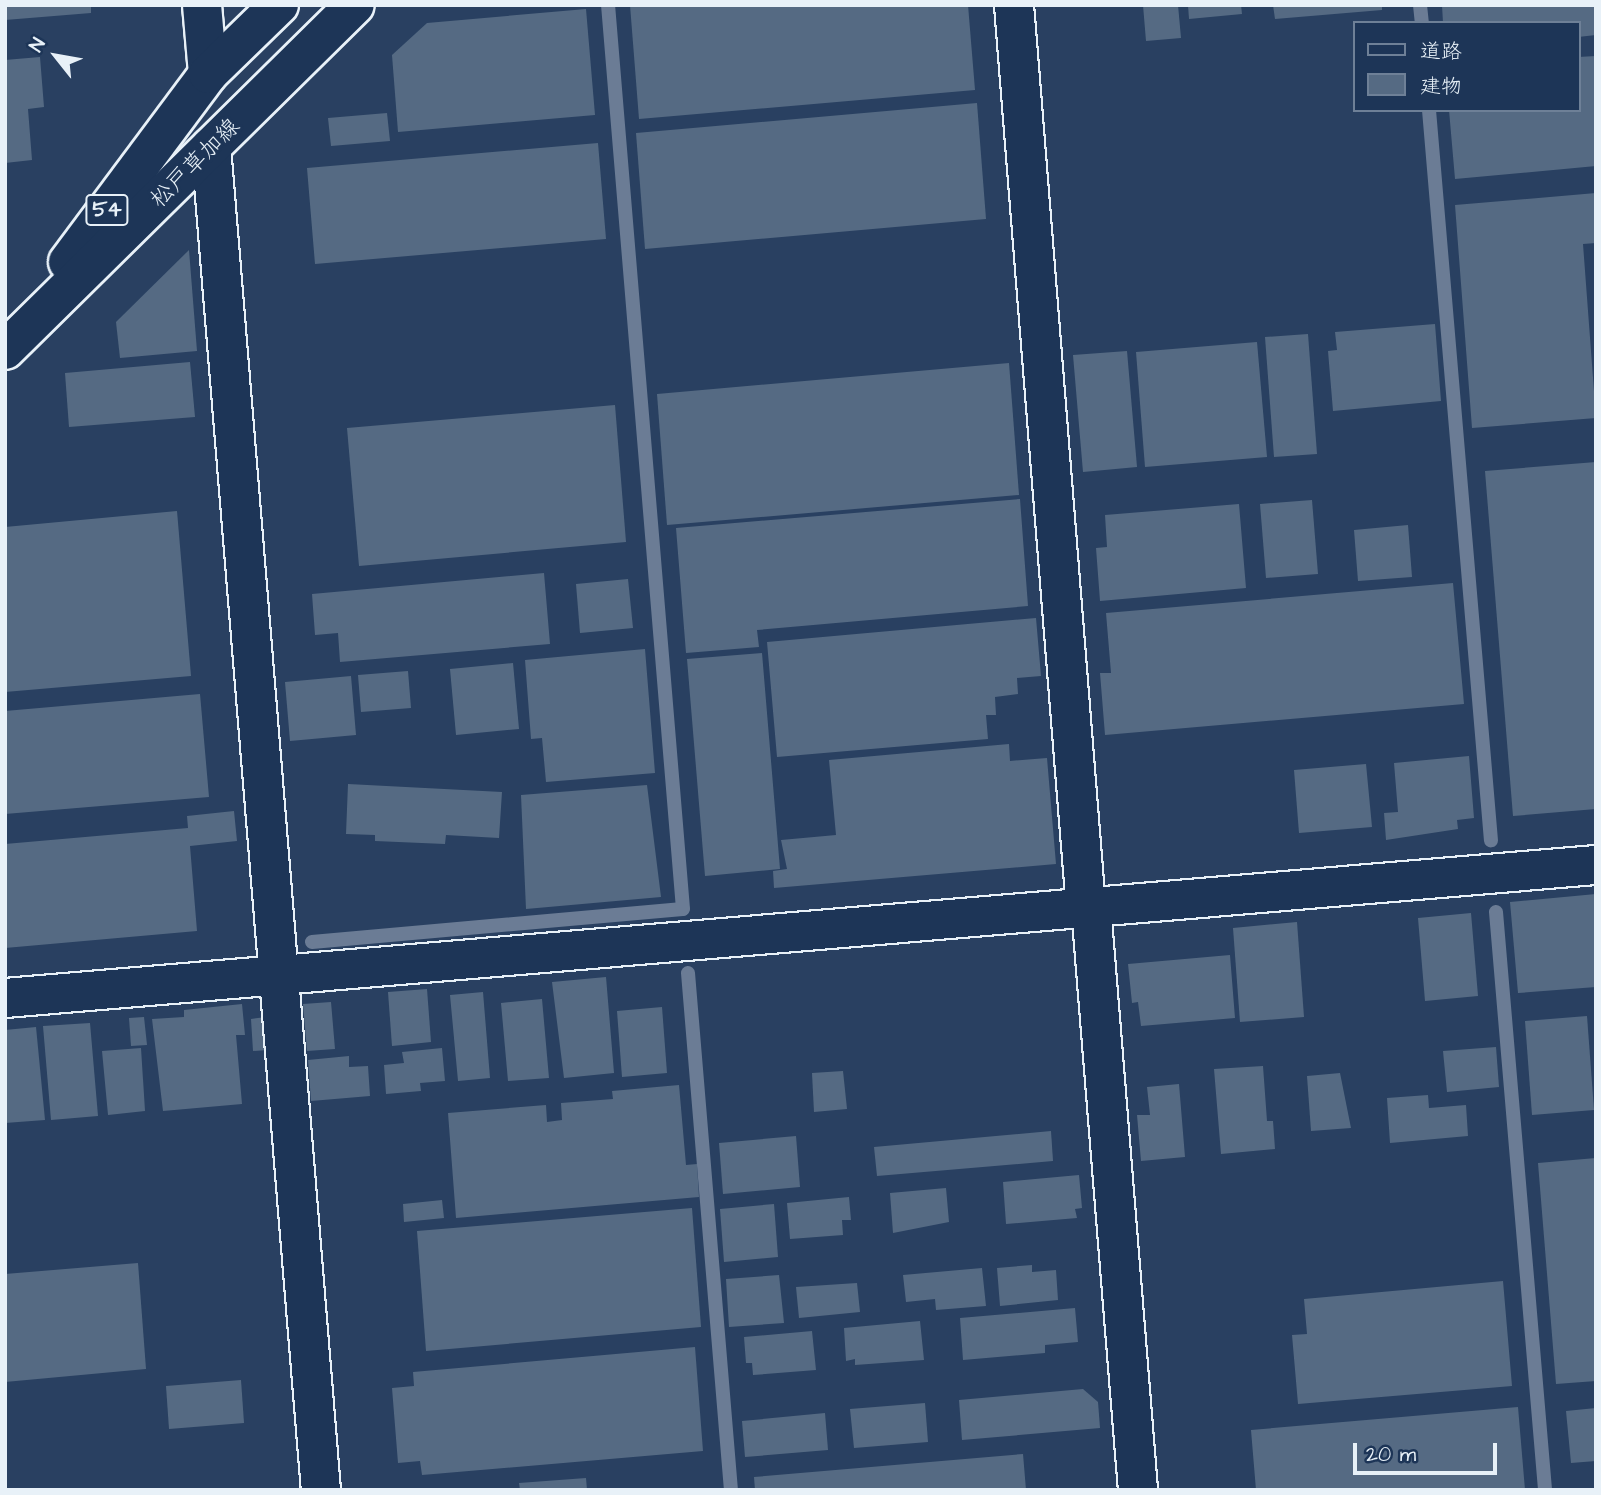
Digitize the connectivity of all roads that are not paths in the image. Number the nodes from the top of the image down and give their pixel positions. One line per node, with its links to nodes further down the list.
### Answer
1 (202, 5): 5 (street)
2 (279, 5): 5 (street, 松戸草加線 / 54)
3 (355, 5): 6 (street, 松戸草加線 / 54)
4 (1014, 5): 9 (street)
5 (208, 74): 7 (street, 松戸草加線 / 54)
6 (211, 147): 7 (street, 松戸草加線 / 54); 10 (street)
7 (5, 348)
8 (1596, 865): 9 (street)
9 (1088, 907): 10 (street); 13 (street)
10 (280, 978): 11 (street); 12 (street)
11 (5, 998)
12 (321, 1490)
13 (1138, 1490)

